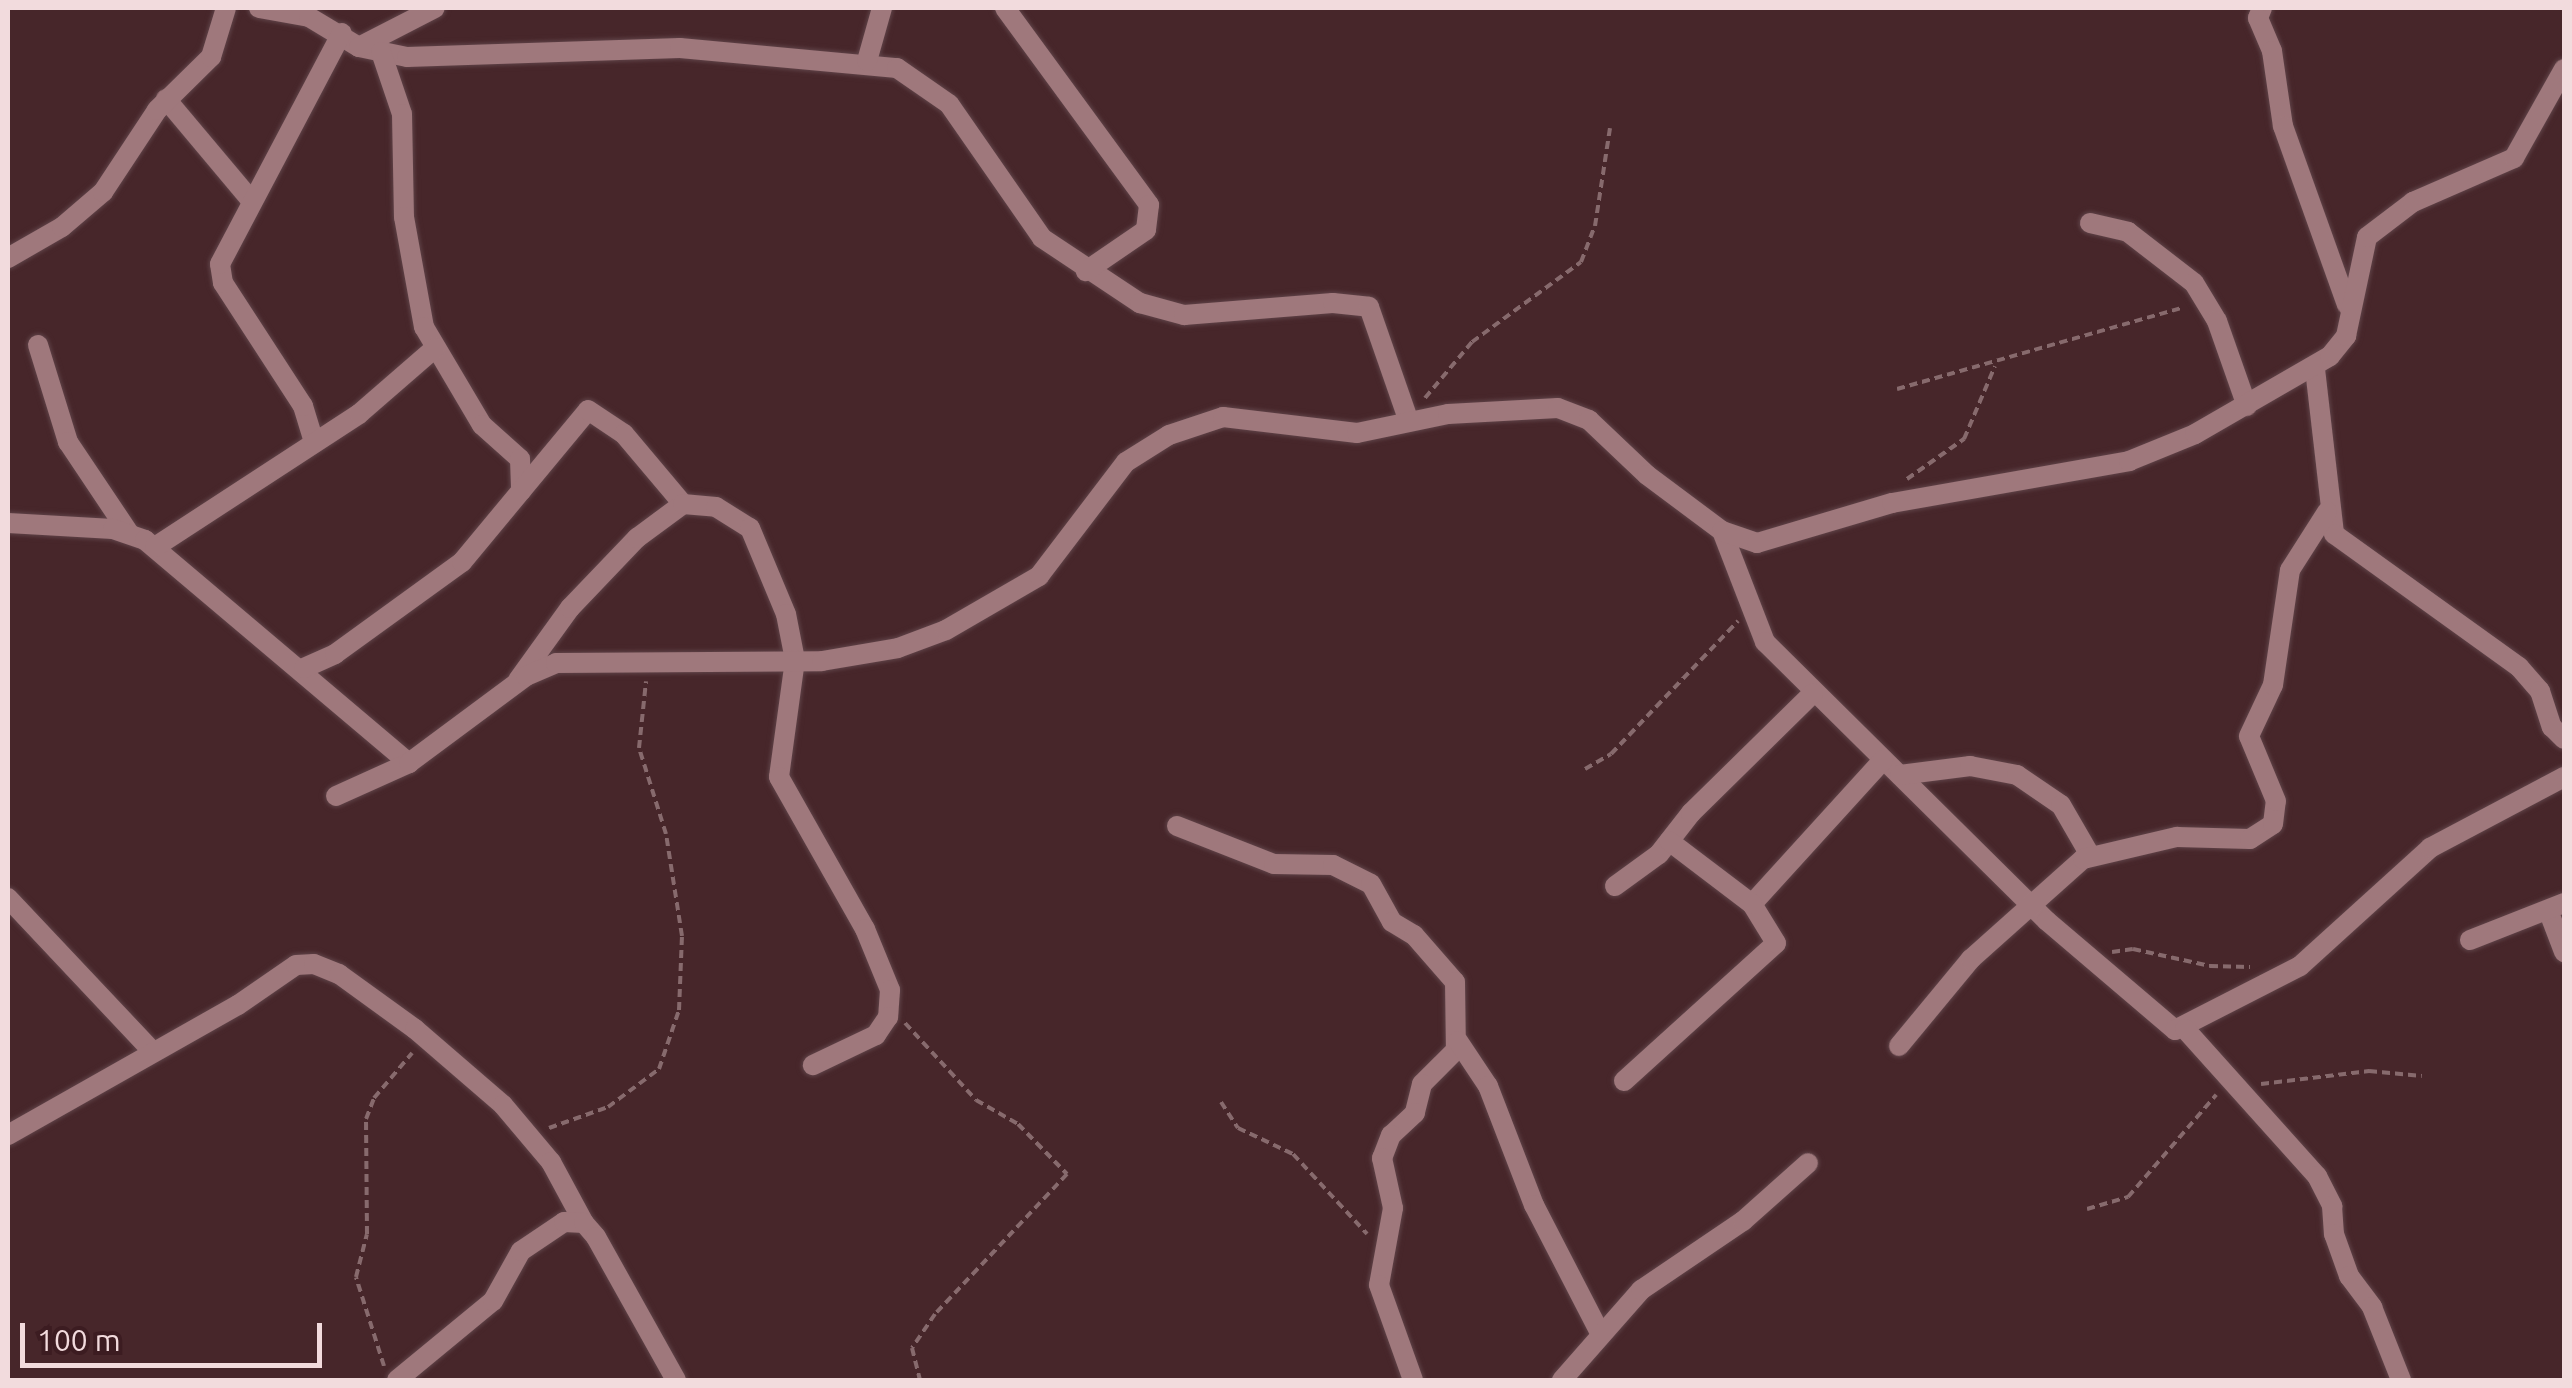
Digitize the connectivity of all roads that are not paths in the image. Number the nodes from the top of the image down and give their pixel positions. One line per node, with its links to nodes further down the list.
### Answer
1 (226, 8): 12 (street)
2 (259, 8): 7 (street)
3 (435, 8): 8 (street)
4 (882, 8): 10 (street)
5 (1004, 8): 16 (street)
6 (2262, 8): 17 (street)
7 (342, 33): 8 (street); 13 (street)
8 (359, 47): 9 (street)
9 (381, 52): 10 (street); 19 (street)
10 (866, 61): 16 (street)
11 (2564, 69): 17 (street)
12 (166, 99): 13 (street); 15 (street)
13 (250, 199): 23 (street)
14 (2090, 223): 21 (street)
15 (8, 258)
16 (1086, 271): 22 (street)
17 (2350, 311): 20 (street)
18 (38, 345): 29 (street)
19 (435, 348): 23 (street); 24 (street)
20 (2315, 368): 21 (street); 26 (street)
21 (2247, 406): 28 (street)
22 (1409, 419): 28 (street); 31 (street)
23 (314, 442): 30 (street)
24 (521, 493): 25 (street); 32 (street)
25 (683, 504): 31 (street); 33 (street)
26 (2326, 512): 35 (street); 43 (street)
27 (8, 522): 29 (street)
28 (1722, 531): 34 (street)
29 (129, 533): 30 (street)
30 (155, 547): 32 (street)
31 (795, 660): 33 (street); 55 (street)
32 (304, 668): 37 (street)
33 (517, 683): 37 (street)
34 (1813, 693): 36 (street); 42 (street)
35 (2564, 740)
36 (1884, 760): 38 (street); 46 (street)
37 (408, 763): 40 (street)
38 (1900, 775): 43 (street); 47 (street)
39 (2564, 777): 51 (street)
40 (336, 796)
41 (1177, 826): 52 (street)
42 (1668, 842): 44 (street); 46 (street)
43 (2090, 855): 47 (street)
44 (1615, 886)
45 (8, 898): 54 (street)
46 (1752, 904): 56 (street)
47 (2031, 904): 51 (street); 53 (street)
48 (2556, 906): 49 (street); 50 (street)
49 (2470, 940)
50 (2564, 952)
51 (2185, 1029): 65 (street)
52 (1458, 1041): 60 (street); 63 (street)
53 (1899, 1046)
54 (152, 1051): 57 (street); 59 (street)
55 (813, 1065)
56 (1624, 1081)
57 (8, 1135)
58 (1808, 1163): 60 (street)
59 (584, 1223): 61 (street); 62 (street)
60 (1602, 1335): 64 (street)
61 (397, 1380)
62 (676, 1380)
63 (1413, 1380)
64 (1562, 1380)
65 (2400, 1380)

